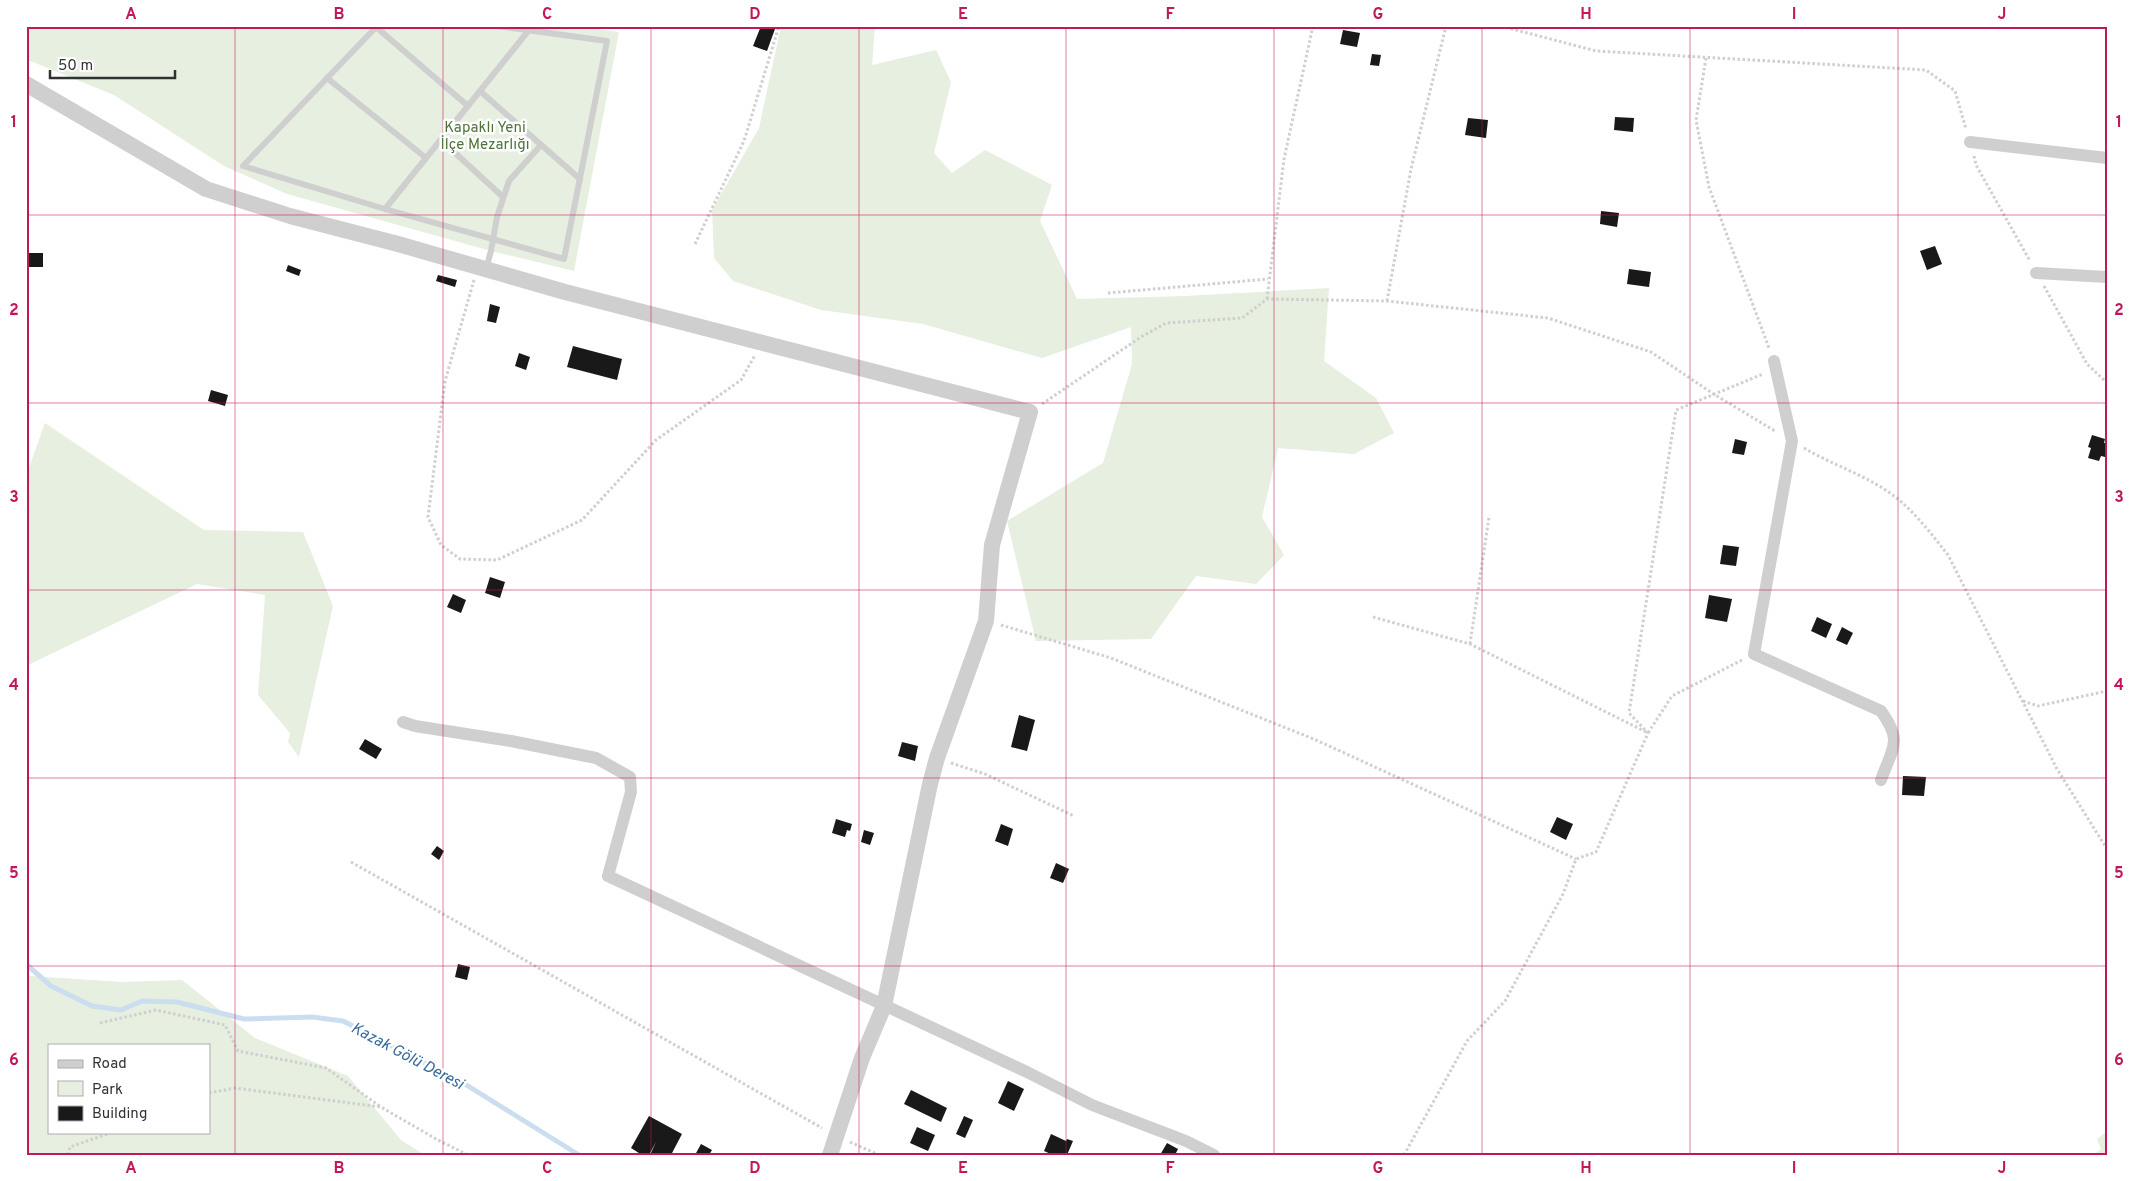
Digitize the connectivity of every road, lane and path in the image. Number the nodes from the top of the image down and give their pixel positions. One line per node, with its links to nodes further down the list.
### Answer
1 (498, 26): 7 (lane)
2 (779, 26): 22 (path)
3 (1313, 26): 26 (path)
4 (1446, 26): 29 (path)
5 (1501, 26): 8 (path)
6 (376, 27): 9 (lane); 12 (lane)
7 (529, 30): 11 (lane); 18 (lane)
8 (1706, 58): 14 (path); 31 (path)
9 (327, 78): 16 (lane); 20 (lane)
10 (26, 84): 23 (street)
11 (480, 91): 12 (lane); 15 (lane)
12 (468, 106): 13 (lane)
13 (441, 140): 16 (lane); 19 (lane)
14 (1970, 142): 17 (street); 24 (path)
15 (541, 145): 18 (lane); 19 (lane)
16 (426, 158): 20 (lane)
17 (2107, 158)
18 (580, 179): 21 (lane)
19 (503, 198): 21 (lane)
20 (385, 209): 21 (lane)
21 (493, 239): 23 (lane)
22 (695, 244)
23 (481, 269): 30 (street); 30 (path)
24 (2036, 273): 25 (street); 32 (path)
25 (2107, 277)
26 (1268, 279): 27 (path); 28 (path)
27 (1108, 293)
28 (1266, 299): 29 (path); 34 (path)
29 (1387, 300): 33 (path)
30 (764, 342): 34 (street)
31 (1774, 361): 33 (path); 35 (street)
32 (2107, 383)
33 (1712, 393): 35 (path); 44 (path)
34 (1030, 412): 38 (street)
35 (1792, 441): 40 (street); 42 (path)
36 (1489, 517): 39 (path)
37 (1373, 617): 39 (path)
38 (986, 621): 45 (street); 49 (path)
39 (1470, 644): 44 (path)
40 (1754, 654): 44 (path); 46 (street)
41 (2107, 691): 42 (path)
42 (2023, 701): 48 (path)
43 (403, 722): 51 (street)
44 (1648, 733): 49 (path)
45 (937, 758): 47 (path); 51 (street)
46 (1882, 780)
47 (1074, 816)
48 (2107, 849)
49 (1576, 859): 62 (path)
50 (351, 862): 56 (path)
51 (884, 1006): 56 (street); 61 (street)
52 (100, 1023): 54 (path)
53 (210, 1092): 54 (path)
54 (381, 1107): 58 (path)
55 (107, 1134): 57 (path)
56 (836, 1136): 59 (street); 60 (path)
57 (68, 1155)
58 (468, 1155)
59 (830, 1155)
60 (879, 1155)
61 (1214, 1155)
62 (1404, 1155)

